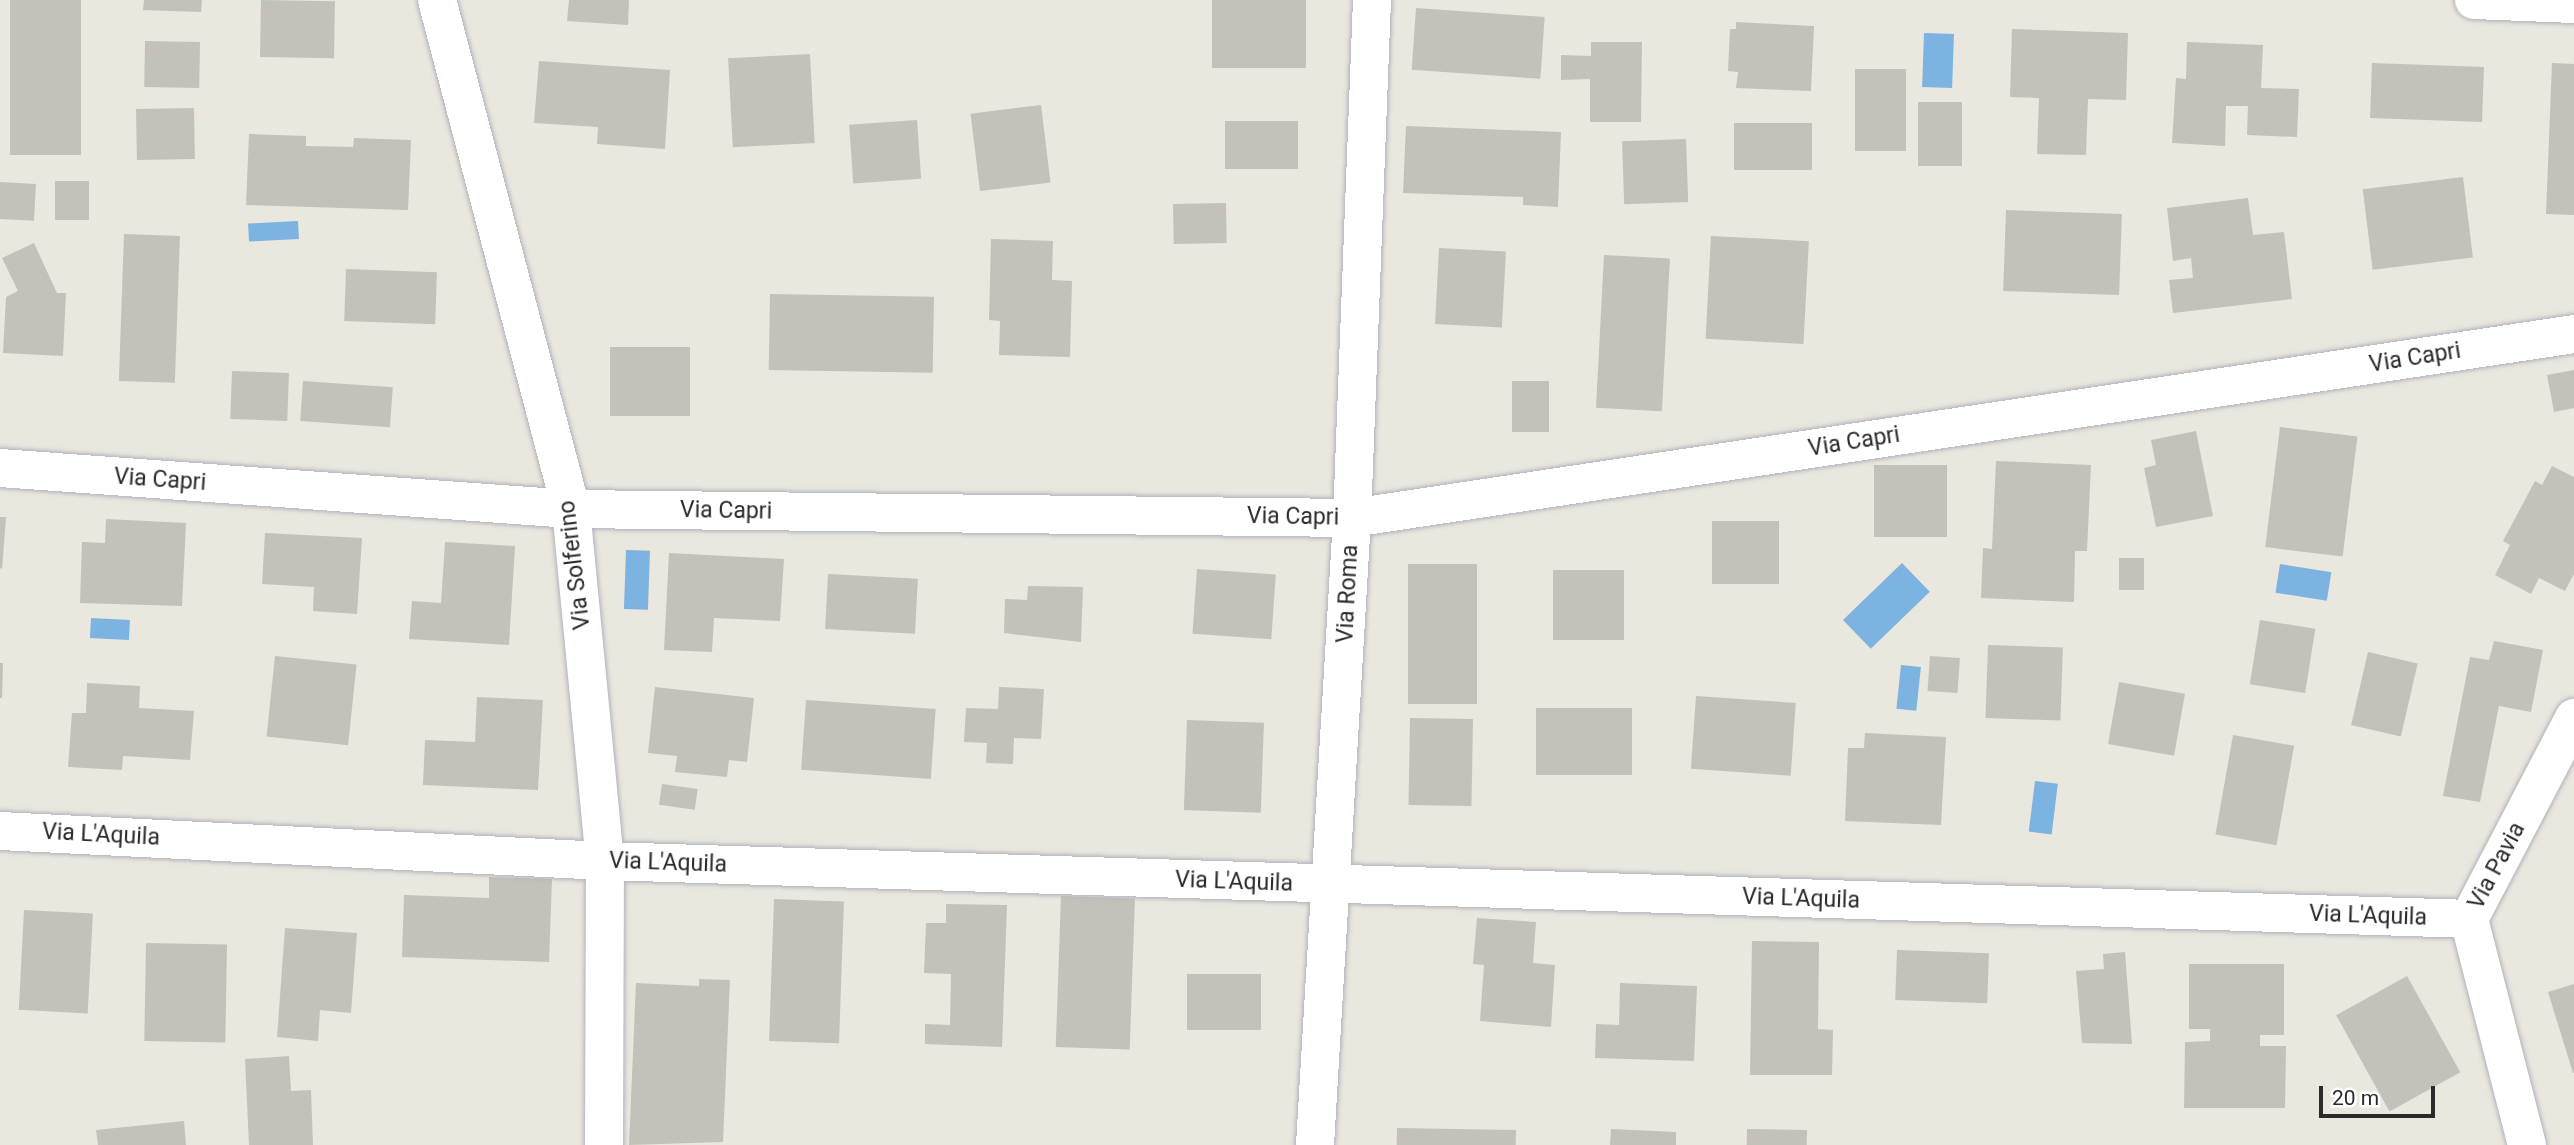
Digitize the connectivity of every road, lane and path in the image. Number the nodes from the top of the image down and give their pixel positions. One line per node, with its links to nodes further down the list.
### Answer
1 (437, 0): 7 (street, Via Solferino)
2 (1372, 0): 8 (street, Via Roma)
3 (2473, 0): 4 (street)
4 (2574, 4)
5 (2574, 334): 8 (street, Via Capri)
6 (0, 468): 7 (street, Via Capri)
7 (571, 509): 8 (street, Via Capri); 11 (street, Via Solferino)
8 (1352, 518): 12 (street, Via Roma)
9 (2574, 718): 13 (street, Via Pavia)
10 (0, 831): 11 (street, Via L'Aquila)
11 (605, 861): 12 (street, Via L'Aquila); 14 (street, Via Solferino)
12 (1331, 885): 13 (street, Via L'Aquila); 15 (street, Via Roma)
13 (2469, 919): 16 (street, Via Pavia)
14 (604, 1145)
15 (1315, 1145)
16 (2527, 1145)

